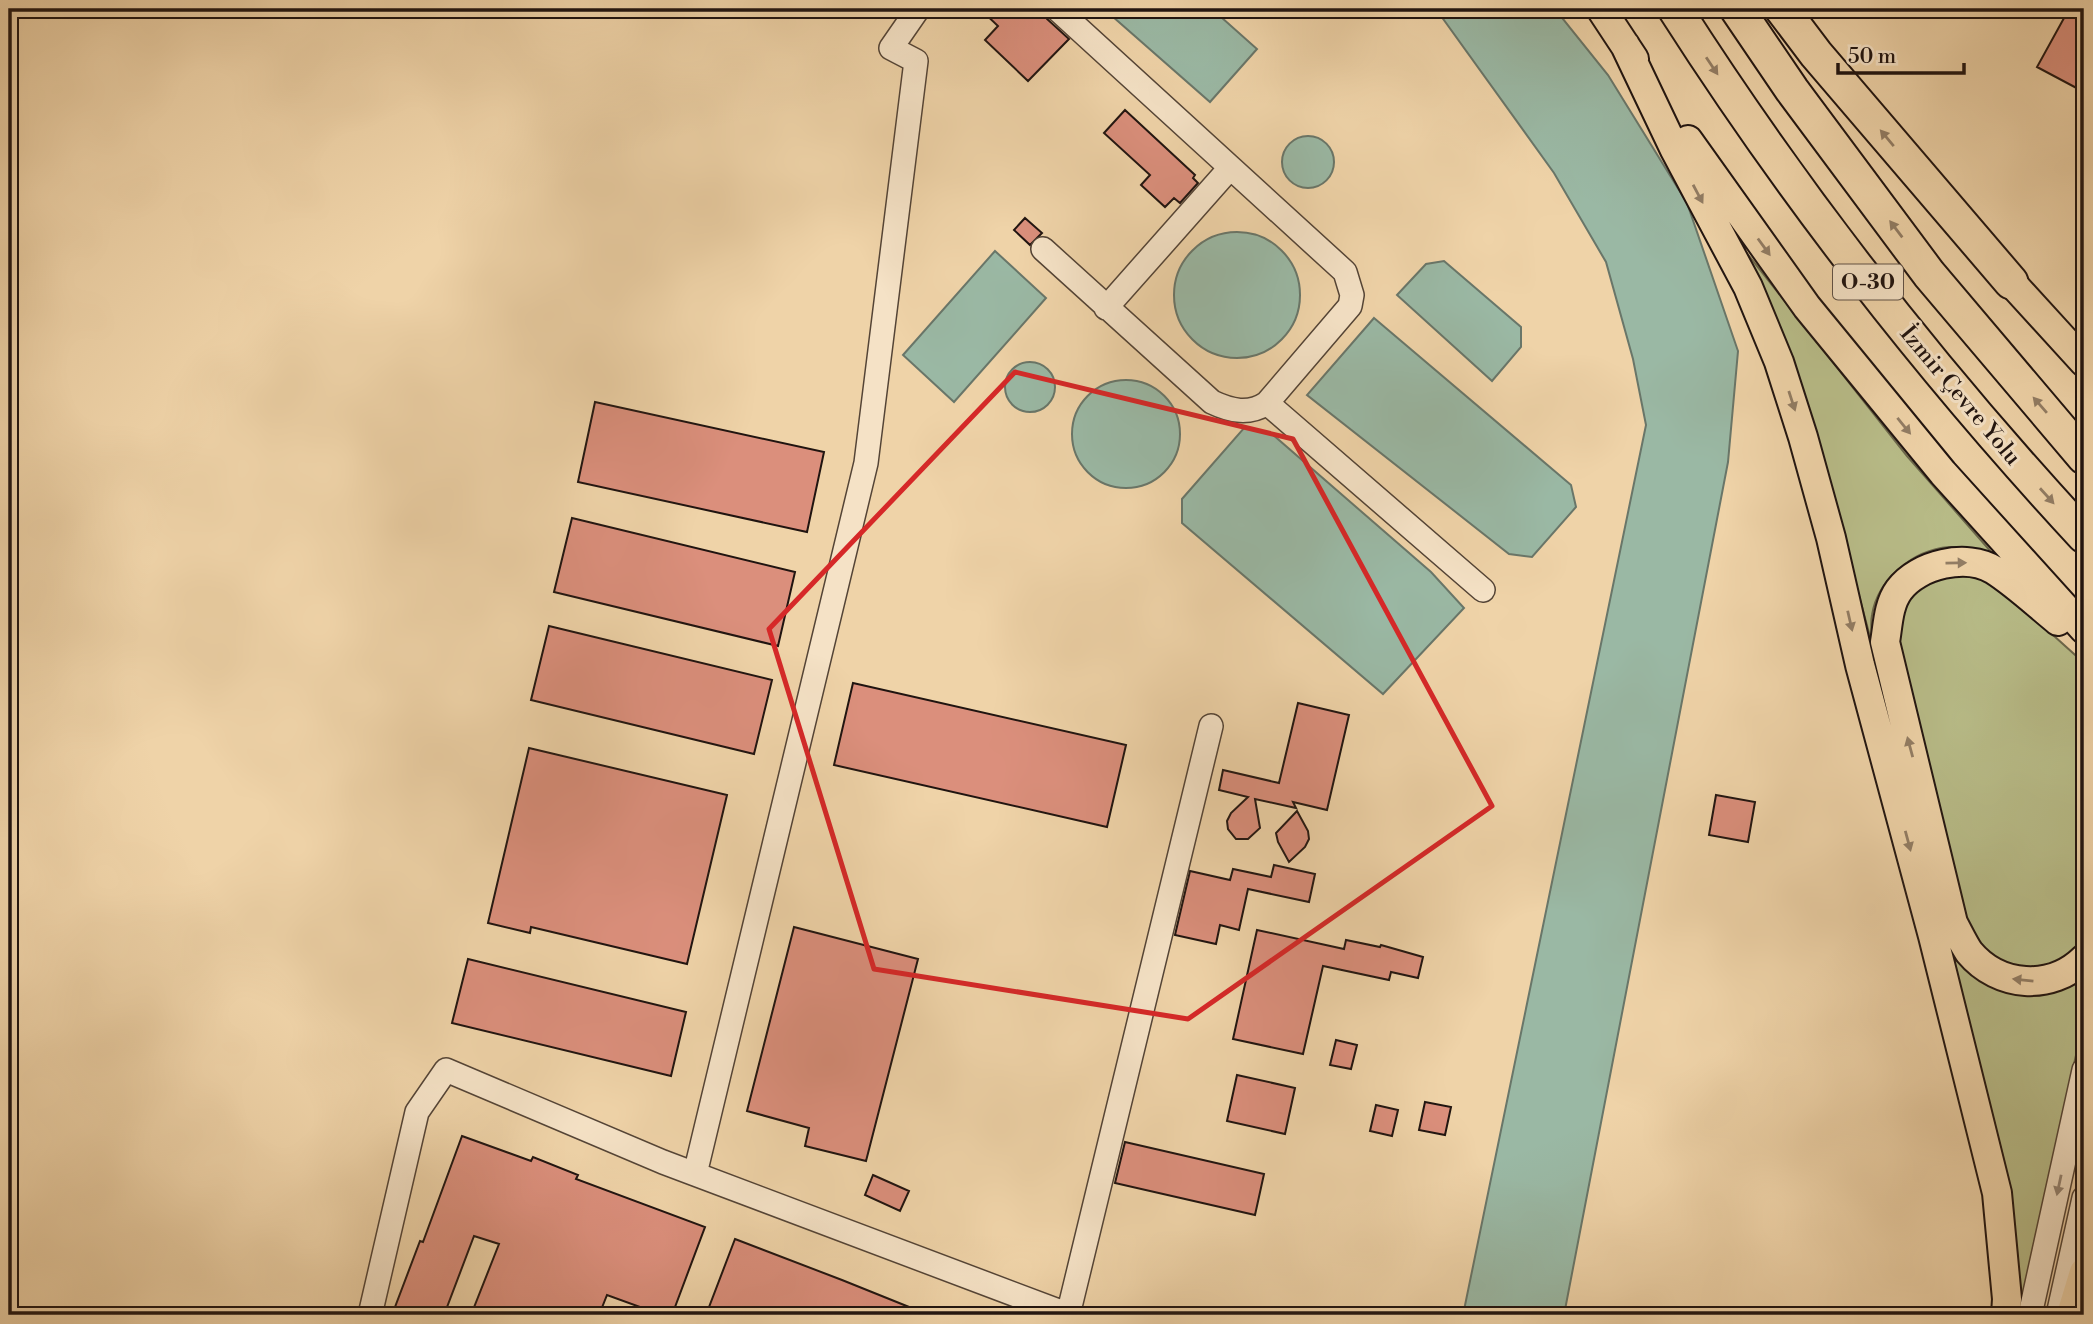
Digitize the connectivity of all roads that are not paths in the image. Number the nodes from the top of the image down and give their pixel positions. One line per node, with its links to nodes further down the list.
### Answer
1 (918, 9): 23 (street)
2 (1057, 9): 8 (street)
3 (1601, 9): 7 (main road)
4 (1675, 9): 16 (highway, İzmir Çevre Yolu / O-30, one-way to 16)
5 (1737, 9): 15 (highway, O-30, one-way to 5)
6 (1782, 9): 10 (highway, one-way to 6)
7 (1625, 45): 18 (main road, one-way to 18); 28 (main road, one-way to 28)
8 (1230, 168): 11 (street); 14 (street)
9 (1043, 249): 11 (street)
10 (2011, 282): 12 (main road); 13 (main road)
11 (1106, 309): 14 (street)
12 (2084, 340)
13 (2084, 362)
14 (1267, 403): 17 (street)
15 (2084, 457)
16 (2084, 536)
17 (1483, 590)
18 (2084, 629)
19 (2084, 641): 21 (main road, one-way to 19)
20 (1211, 726): 27 (street)
21 (2084, 959)
22 (2084, 1070): 29 (street, one-way to 29)
23 (695, 1174): 26 (street); 27 (street)
24 (2084, 1198): 30 (street)
25 (2084, 1272): 31 (main road)
26 (370, 1315)
27 (1069, 1315)
28 (2006, 1315)
29 (2030, 1315)
30 (2058, 1315)
31 (2071, 1315)

